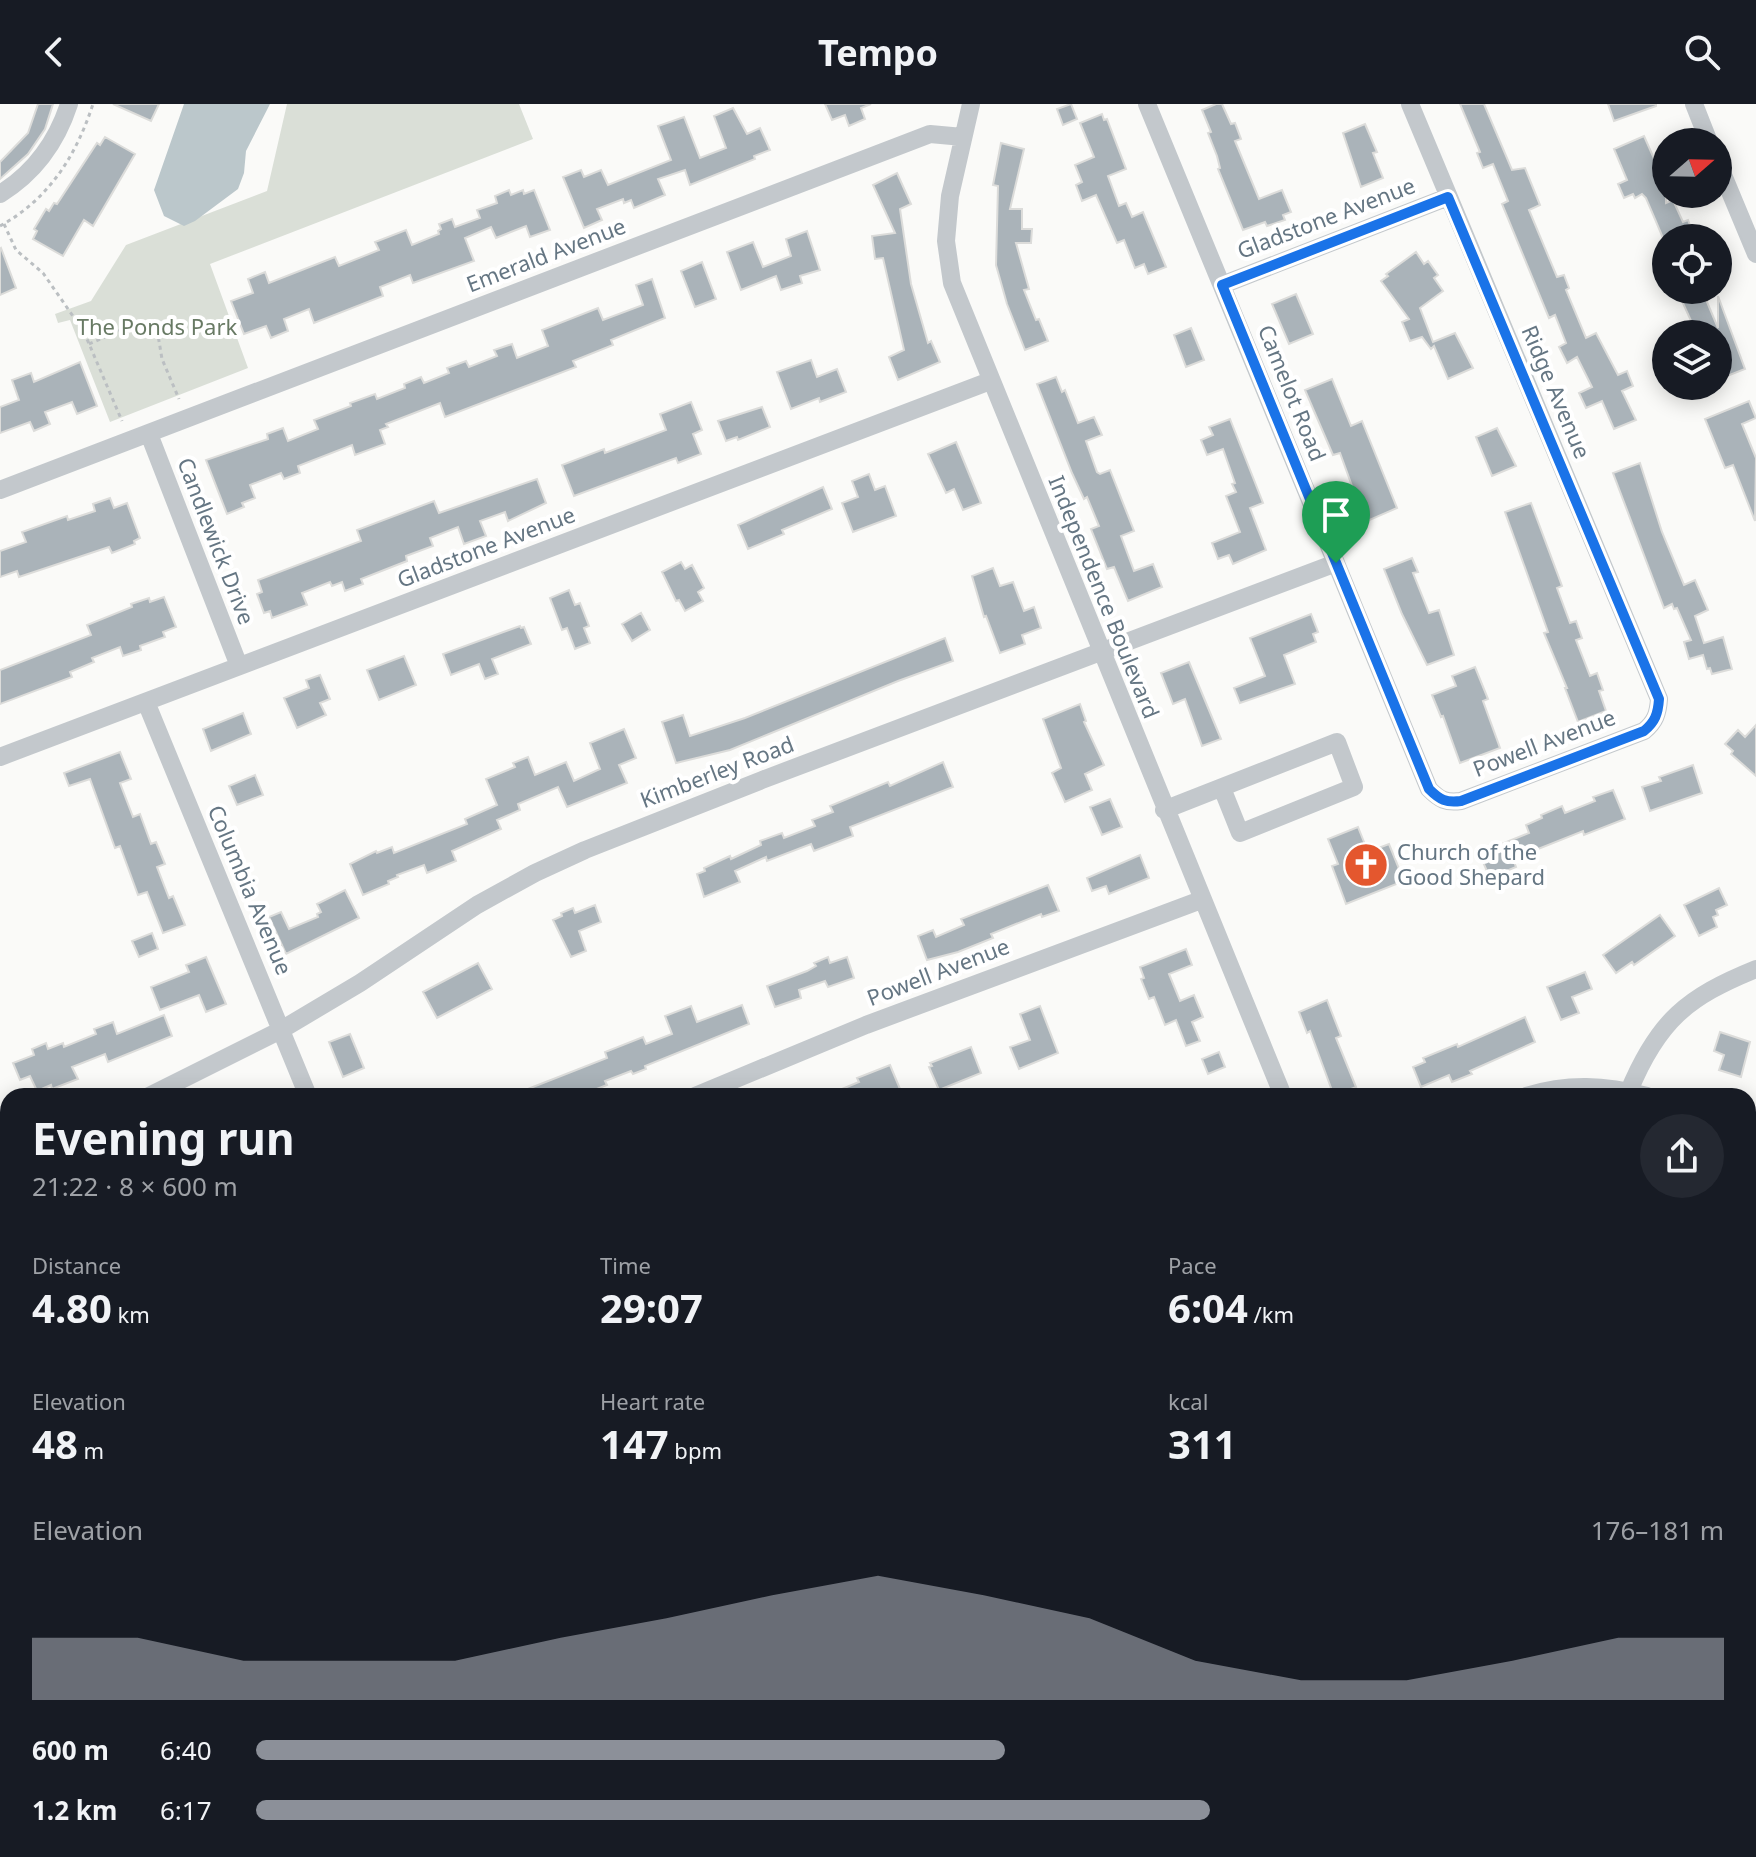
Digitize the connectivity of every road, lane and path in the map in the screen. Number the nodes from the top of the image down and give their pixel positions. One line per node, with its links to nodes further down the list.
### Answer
1 (69, 104): 9 (street)
2 (93, 104): 12 (path)
3 (971, 104): 8 (street, Independence Boulevard)
4 (1147, 104): 14 (street, Camelot Road)
5 (1410, 104): 10 (street, Ridge Avenue)
6 (1694, 104): 7 (street)
7 (1703, 128)
8 (963, 137): 16 (street, Independence Boulevard); 19 (street, Emerald Avenue)
9 (0, 194)
10 (1448, 197): 14 (street, Gladstone Avenue); 24 (street, Ridge Avenue)
11 (1732, 197): 13 (street)
12 (2, 225): 15 (path)
13 (1756, 254)
14 (1222, 285): 21 (street, Camelot Road)
15 (89, 344): 17 (path); 18 (path)
16 (990, 381): 22 (street, Independence Boulevard); 23 (street, Gladstone Avenue)
17 (179, 399)
18 (122, 421)
19 (149, 434): 20 (street, Emerald Avenue); 23 (street, Candlewick Drive)
20 (0, 490)
21 (1336, 563): 22 (street, Kimberley Road); 28 (street, Camelot Road)
22 (1101, 653): 29 (street, Independence Boulevard); 32 (street, Kimberley Road)
23 (239, 666): 25 (street, Gladstone Avenue)
24 (1659, 699): 28 (street, Powell Avenue)
25 (146, 702): 26 (street, Gladstone Avenue); 32 (street, Columbia Avenue)
26 (0, 757)
27 (1222, 788): 27 (street); 29 (street)
28 (1429, 789)
29 (1164, 810): 30 (street, Independence Boulevard)
30 (1201, 900): 35 (street, Powell Avenue); 36 (street, Independence Boulevard)
31 (1756, 969): 39 (street)
32 (281, 1030): 33 (street, Kimberley Road); 34 (street, Columbia Avenue)
33 (165, 1088)
34 (305, 1088)
35 (714, 1088)
36 (1280, 1088)
37 (1557, 1088): 38 (street)
38 (1603, 1088)
39 (1630, 1088)

